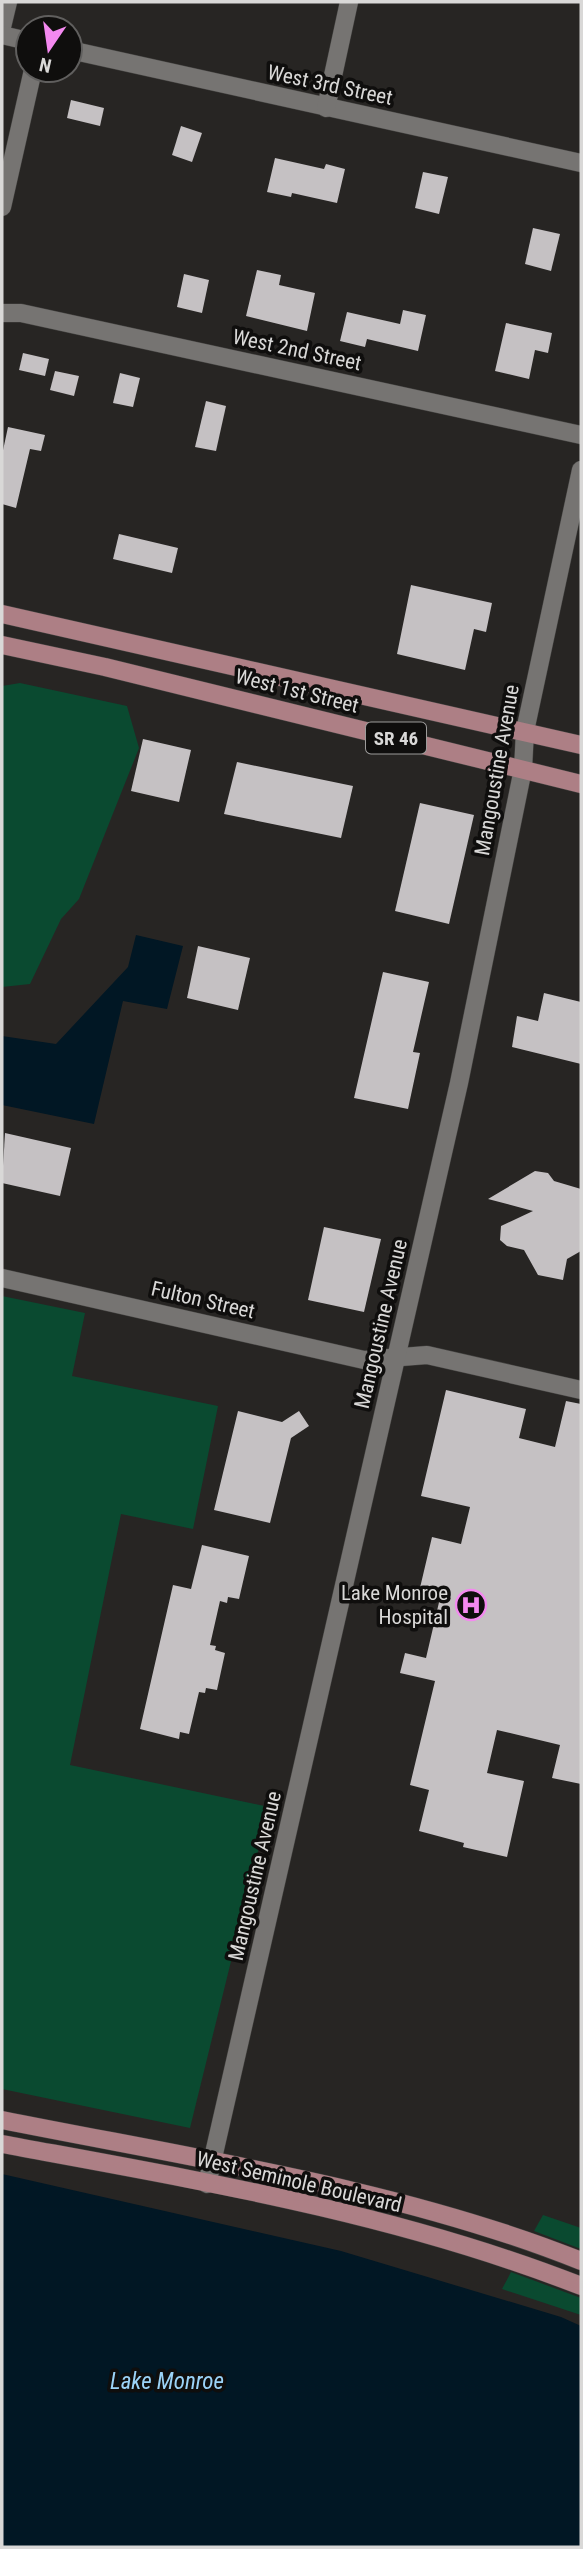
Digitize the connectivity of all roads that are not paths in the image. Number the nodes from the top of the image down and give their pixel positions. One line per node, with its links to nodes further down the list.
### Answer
1 (8, 2): 3 (street)
2 (349, 2): 6 (street)
3 (2, 27)
4 (84, 53): 6 (street, West 3rd Street)
5 (30, 84): 8 (street)
6 (326, 108): 7 (street, West 3rd Street)
7 (581, 163)
8 (2, 207)
9 (2, 313): 10 (street, West 2nd Street)
10 (581, 435)
11 (581, 470): 14 (street, Mangoustine Avenue)
12 (2, 614): 14 (main road, West 1st Street / SR 46)
13 (2, 645): 16 (main road, West 1st Street / SR 46)
14 (525, 731): 15 (main road, West 1st Street / SR 46); 16 (street, Mangoustine Avenue)
15 (581, 745)
16 (523, 769): 17 (main road, West 1st Street / SR 46); 19 (street, Mangoustine Avenue)
17 (581, 784)
18 (2, 1278): 19 (street, Fulton Street)
19 (396, 1360): 20 (street, Fulton Street); 23 (street, Mangoustine Avenue)
20 (581, 1390)
21 (2, 2120): 23 (main road, West Seminole Boulevard)
22 (2, 2144): 24 (main road, West Seminole Boulevard)
23 (212, 2162): 24 (street, Mangoustine Avenue); 25 (main road, West Seminole Boulevard)
24 (207, 2184): 26 (main road, West Seminole Boulevard)
25 (581, 2261)
26 (581, 2286)

